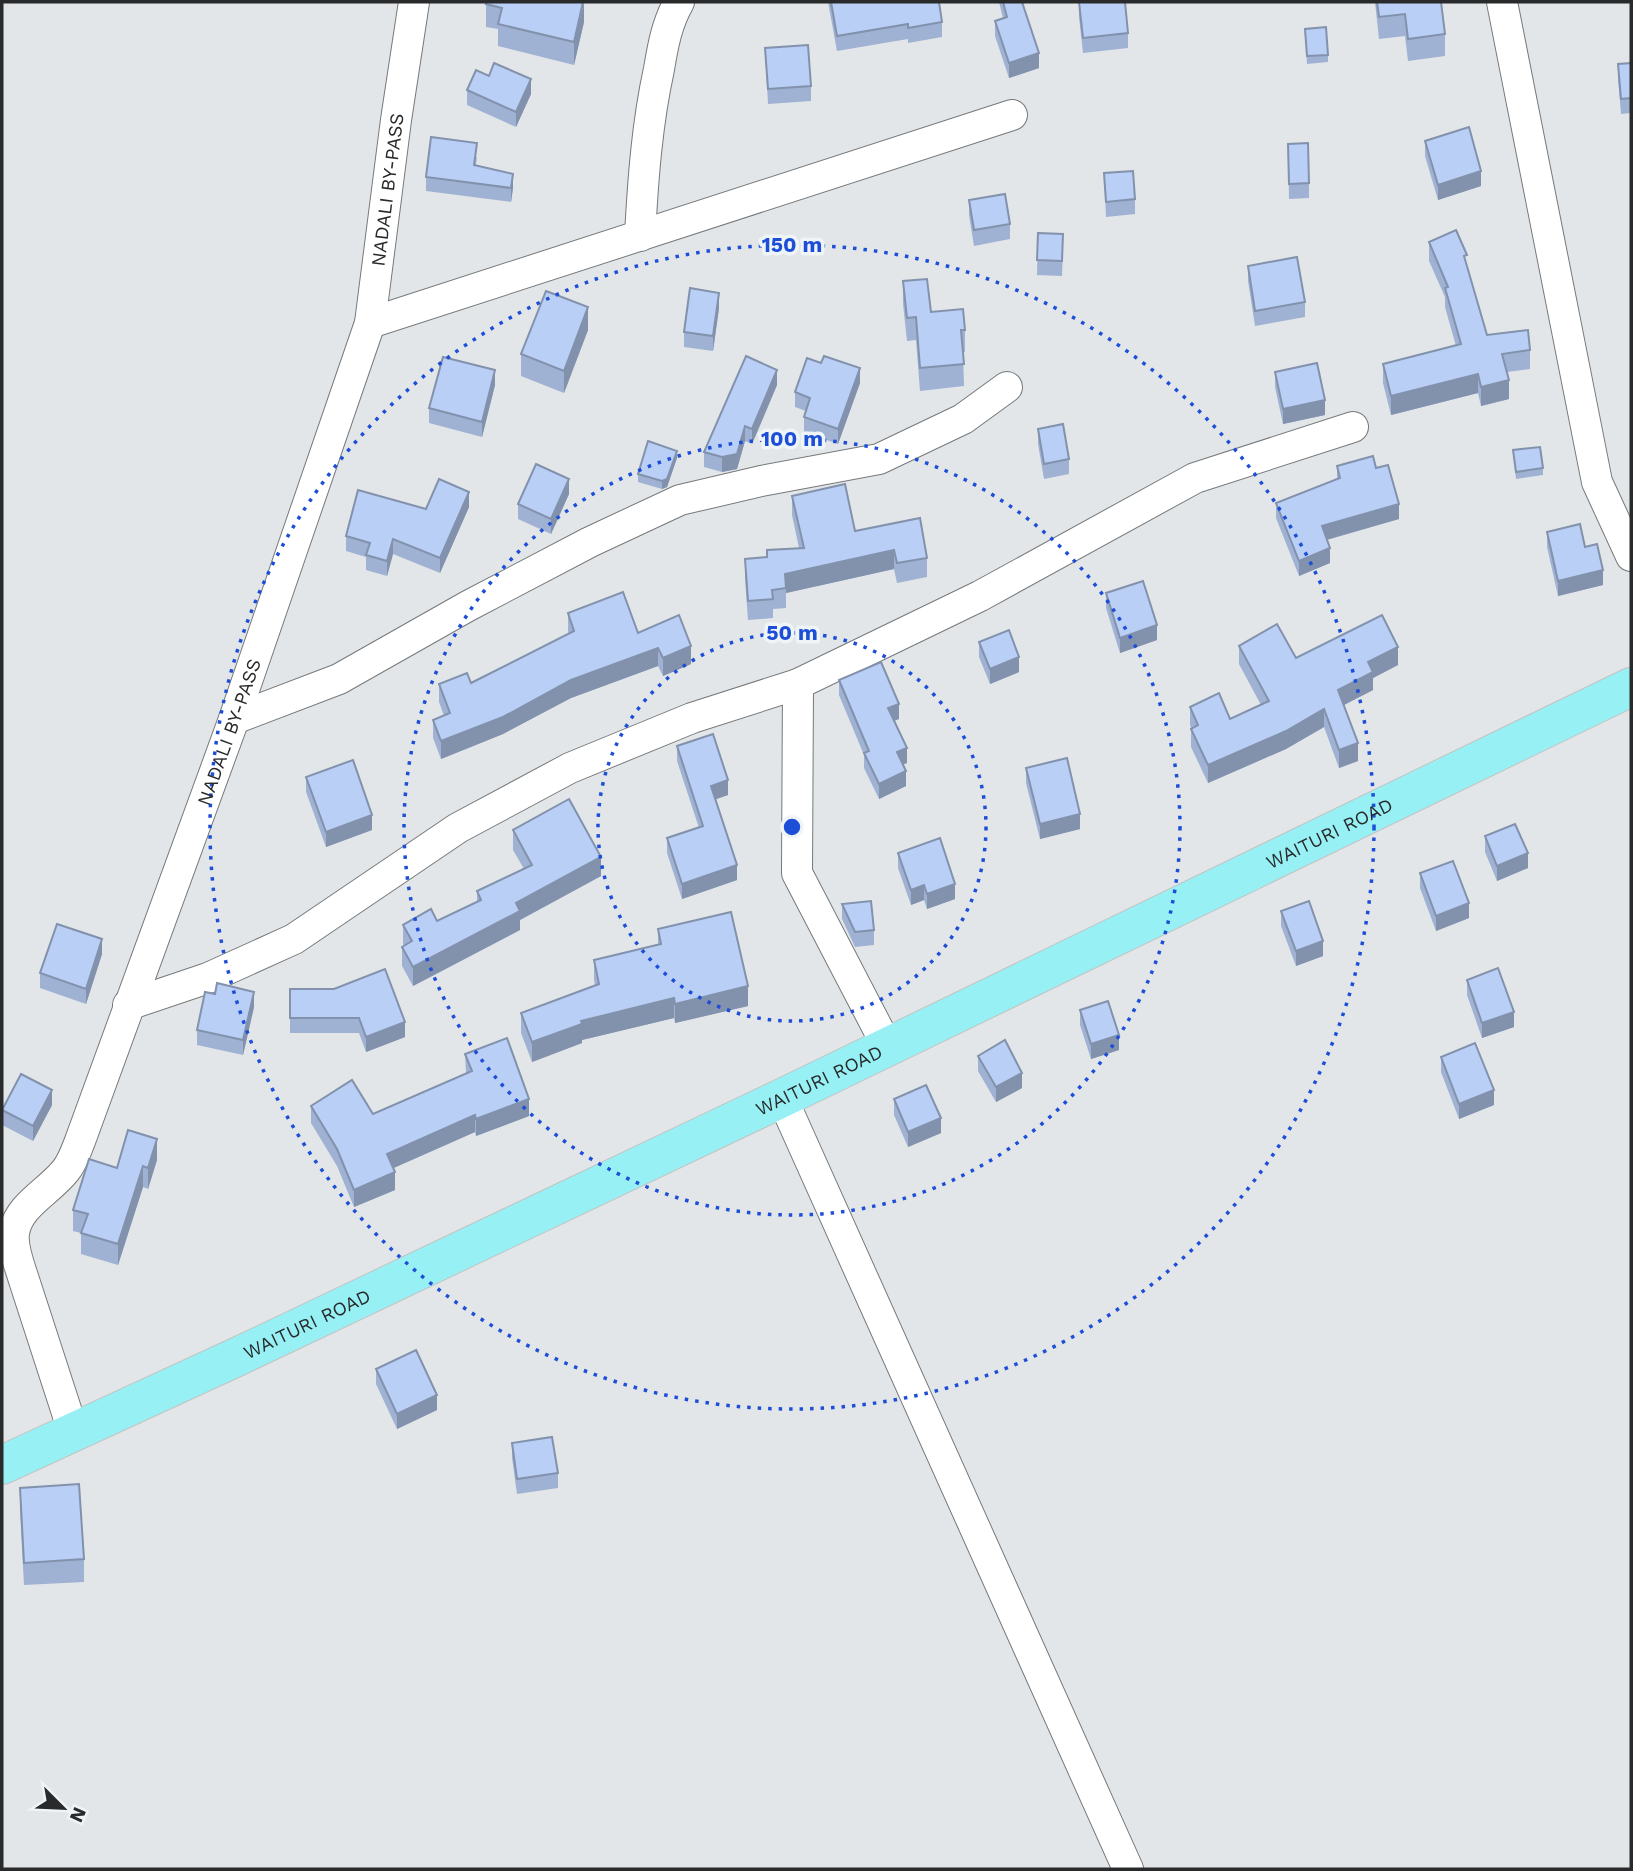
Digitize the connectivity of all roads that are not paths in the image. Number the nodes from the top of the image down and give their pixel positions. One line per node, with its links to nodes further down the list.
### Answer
1 (414, 2): 6 (street, NADALI BY-PASS)
2 (679, 2): 5 (street)
3 (1502, 2): 9 (street)
4 (1012, 115): 5 (street)
5 (640, 236): 6 (street)
6 (370, 323): 12 (street, NADALI BY-PASS)
7 (1007, 387): 12 (street)
8 (1353, 427): 10 (street)
9 (1631, 556)
10 (798, 684): 13 (street); 14 (street)
11 (1631, 687): 14 (main road, WAITURI ROAD)
12 (234, 719): 13 (street, NADALI BY-PASS)
13 (128, 1005): 16 (street, NADALI BY-PASS)
14 (887, 1046): 15 (main road, WAITURI ROAD)
15 (782, 1098): 16 (main road, WAITURI ROAD); 18 (street)
16 (72, 1431): 17 (main road, WAITURI ROAD)
17 (2, 1465)
18 (1128, 1869)

